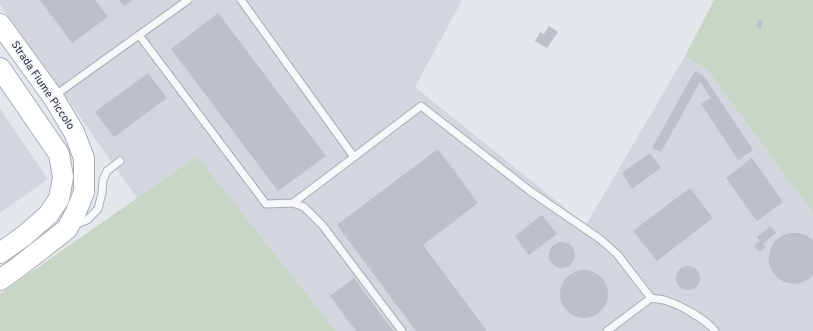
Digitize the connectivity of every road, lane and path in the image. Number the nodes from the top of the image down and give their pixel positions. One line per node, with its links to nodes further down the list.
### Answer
1 (188, 0): 4 (lane)
2 (241, 0): 7 (lane)
3 (0, 24): 6 (main road, Strada Fiume Piccolo)
4 (139, 35): 6 (lane); 9 (lane)
5 (0, 68): 11 (main road)
6 (53, 97): 10 (main road, Strada Fiume Piccolo)
7 (354, 157): 9 (lane); 13 (lane)
8 (120, 161): 10 (lane)
9 (293, 203): 14 (lane)
10 (67, 229): 12 (main road, Strada Fiume Piccolo)
11 (0, 253)
12 (0, 280)
13 (651, 298): 15 (lane); 16 (lane)
14 (402, 331)
15 (608, 331)
16 (715, 331)

